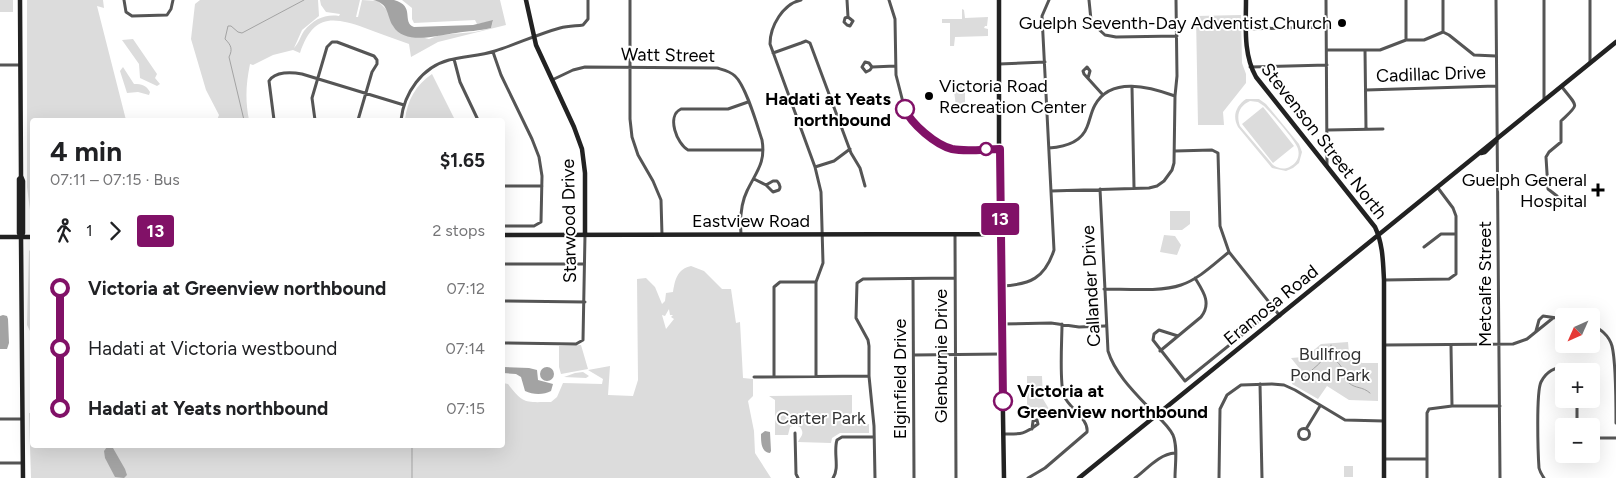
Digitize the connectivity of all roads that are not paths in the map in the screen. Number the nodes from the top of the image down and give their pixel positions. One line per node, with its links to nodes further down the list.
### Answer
1 (20, 0): 39 (main road)
2 (124, 0): 3 (street)
3 (173, 0)
4 (526, 0): 26 (main road, Starwood Drive)
5 (588, 0): 26 (street)
6 (630, 0): 44 (street)
7 (801, 0): 32 (street)
8 (847, 0): 21 (street)
9 (889, 0): 41 (street)
10 (999, 0): 37 (main road)
11 (1049, 0): 35 (street)
12 (1089, 0): 25 (street)
13 (1176, 0): 25 (street)
14 (1246, 0): 23 (main road, Stevenson Street North)
15 (1326, 0): 22 (street)
16 (1406, 0): 27 (street)
17 (1443, 0): 24 (street)
18 (1496, 0): 33 (street, Metcalfe Street)
19 (1544, 0): 56 (street)
20 (1590, 0): 36 (street)
21 (848, 16)
22 (1327, 27): 23 (street); 29 (street)
23 (1246, 29): 43 (main road, Stevenson Street North)
24 (1443, 32): 27 (street); 33 (street)
25 (1177, 36): 54 (street)
26 (534, 38): 31 (street); 47 (main road, Starwood Drive)
27 (1406, 40): 30 (street)
28 (1616, 42): 36 (main road, Eramosa Road)
29 (1327, 50): 30 (street); 40 (street)
30 (1365, 50): 51 (street)
31 (493, 52): 34 (street); 77 (street)
32 (774, 53): 68 (street); 73 (street)
33 (1496, 56): 48 (street, Metcalfe Street)
34 (454, 59): 57 (street); 62 (street)
35 (1045, 62): 37 (street); 67 (street)
36 (1590, 63): 50 (main road, Eramosa Road)
37 (1000, 64): 69 (main road)
38 (0, 65): 39 (street)
39 (20, 65): 95 (main road)
40 (1327, 65): 43 (street); 65 (street)
41 (895, 66): 42 (street); 69 (street)
42 (872, 67)
43 (1250, 67): 72 (main road, Stevenson Street North)
44 (630, 68): 47 (street, Watt Street); 55 (street, Watt Street); 93 (street)
45 (317, 78): 52 (street); 52 (street); 58 (street); 59 (street)
46 (1088, 78): 53 (street)
47 (552, 80): 89 (main road, Starwood Drive)
48 (1496, 86): 51 (street, Cadillac Drive); 66 (street, Metcalfe Street)
49 (1132, 87): 53 (street); 54 (street); 79 (street)
50 (1562, 87): 56 (main road, Eramosa Road); 83 (street)
51 (1366, 90): 63 (street)
52 (366, 93): 57 (street); 60 (street)
53 (1103, 95): 67 (street)
54 (1175, 96): 71 (street)
55 (748, 102): 70 (street, Watt Street); 70 (street)
56 (1544, 102): 66 (main road, Eramosa Road)
57 (404, 105): 61 (street)
58 (274, 118)
59 (315, 118)
60 (359, 118)
61 (401, 118)
62 (477, 118)
63 (1366, 129): 64 (street); 65 (street)
64 (1383, 129)
65 (1328, 130): 72 (street)
66 (1497, 139): 80 (main road, Eramosa Road); 121 (street, Metcalfe Street)
67 (1049, 148): 82 (street)
68 (850, 149): 73 (street); 78 (street)
69 (1000, 149): 86 (main road)
70 (763, 150): 74 (street, Watt Street)
71 (1175, 151): 79 (street); 98 (street)
72 (1327, 166): 92 (main road, Stevenson Street North)
73 (815, 167): 91 (street)
74 (754, 179): 75 (street); 90 (street, Watt Street)
75 (766, 185): 75 (street)
76 (505, 186): 77 (street)
77 (542, 186): 84 (street)
78 (865, 186)
79 (1134, 188): 81 (street)
80 (1438, 188): 87 (street); 92 (main road, Eramosa Road)
81 (1100, 189): 82 (street); 107 (street, Callander Drive)
82 (1051, 191): 106 (street)
83 (1561, 204)
84 (505, 226)
85 (955, 234): 86 (main road, Eastview Road); 91 (main road, Eastview Road); 101 (street, Glenburnie Drive)
86 (1000, 234): 106 (main road)
87 (1456, 234): 97 (street); 104 (street)
88 (505, 235): 89 (main road, Eastview Road)
89 (585, 235): 93 (main road, Eastview Road); 100 (street, Starwood Drive)
90 (741, 235): 91 (main road, Eastview Road); 93 (main road, Eastview Road)
91 (823, 235): 105 (street)
92 (1378, 235): 104 (main road, Stevenson Street North); 111 (main road, Eramosa Road)
93 (662, 236)
94 (0, 237): 95 (main road)
95 (21, 237): 96 (main road); 138 (main road)
96 (30, 237)
97 (1424, 247)
98 (1229, 252): 102 (street); 110 (street)
99 (505, 264): 100 (street)
100 (584, 264): 109 (street, Starwood Drive)
101 (955, 278): 103 (street); 124 (street, Glenburnie Drive)
102 (1196, 278): 107 (street); 118 (street)
103 (913, 279): 126 (street, Elginfield Drive); 129 (street)
104 (1384, 280): 120 (main road, Stevenson Street North)
105 (816, 282): 128 (street); 131 (street)
106 (1001, 286): 113 (main road)
107 (1104, 289): 115 (street, Callander Drive)
108 (505, 301): 109 (street)
109 (584, 302): 119 (street, Starwood Drive)
110 (1275, 309): 111 (street); 123 (street)
111 (1280, 316): 136 (main road, Eramosa Road)
112 (1553, 318): 117 (street); 117 (street)
113 (1001, 324): 114 (street); 125 (main road)
114 (1062, 324): 115 (street); 160 (street)
115 (1105, 326): 136 (street, Callander Drive)
116 (1600, 329): 140 (street)
117 (1536, 331): 121 (street)
118 (1178, 336): 123 (street); 123 (street)
119 (505, 343)
120 (1384, 345): 122 (street); 139 (main road, Stevenson Street North)
121 (1499, 345): 122 (street); 135 (street, Metcalfe Street)
122 (1451, 346): 134 (street)
123 (1160, 351)
124 (955, 354): 125 (street); 126 (street); 158 (street, Glenburnie Drive)
125 (1002, 354): 144 (main road)
126 (914, 355): 157 (street, Elginfield Drive)
127 (1555, 369): 169 (street)
128 (816, 376): 129 (street); 131 (street)
129 (869, 376): 145 (street)
130 (754, 377): 131 (street)
131 (774, 377)
132 (1260, 384): 133 (street); 164 (street); 165 (street)
133 (1320, 406): 139 (street); 142 (street)
134 (1452, 406): 135 (street); 150 (street)
135 (1500, 406): 168 (street, Metcalfe Street)
136 (1157, 415): 148 (street, Callander Drive); 161 (main road, Eramosa Road)
137 (0, 419): 138 (street)
138 (22, 419): 151 (main road)
139 (1384, 421): 149 (main road, Stevenson Street North)
140 (1616, 424)
141 (1032, 429): 144 (street)
142 (1306, 429)
143 (795, 433): 154 (street)
144 (1003, 434): 159 (main road)
145 (874, 437): 155 (street); 156 (street)
146 (1600, 438): 147 (street)
147 (1616, 438)
148 (1175, 453): 162 (street); 163 (street, Callander Drive)
149 (1384, 459): 150 (street); 166 (main road, Stevenson Street North)
150 (1427, 459): 167 (street)
151 (22, 462): 152 (street); 153 (main road)
152 (0, 463)
153 (23, 478)
154 (798, 478)
155 (833, 478)
156 (875, 478)
157 (914, 478)
158 (956, 478)
159 (1004, 478)
160 (1028, 478)
161 (1079, 478)
162 (1135, 478)
163 (1175, 478)
164 (1219, 478)
165 (1262, 478)
166 (1384, 478)
167 (1427, 478)
168 (1500, 478)
169 (1544, 478)

